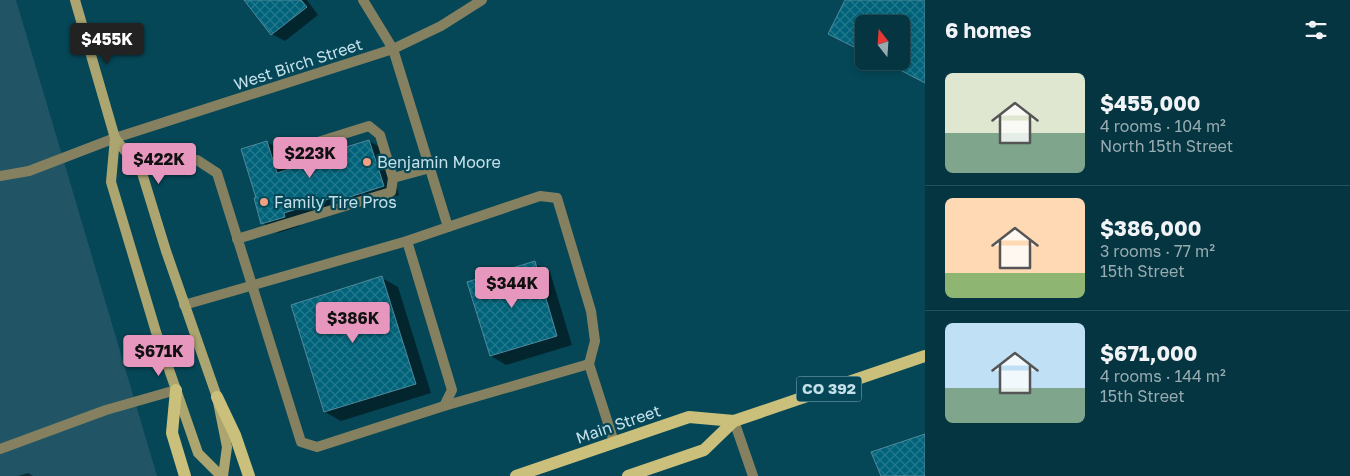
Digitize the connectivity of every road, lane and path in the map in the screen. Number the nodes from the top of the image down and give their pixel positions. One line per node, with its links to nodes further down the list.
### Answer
1 (75, 0): 5 (street)
2 (363, 0): 4 (street)
3 (482, 0): 4 (street, West Birch Street)
4 (393, 49): 5 (street, West Birch Street); 8 (street)
5 (115, 138): 9 (street, West Birch Street); 15 (street); 18 (street)
6 (286, 152): 10 (street)
7 (197, 160): 12 (street)
8 (430, 168): 10 (street); 11 (street)
9 (0, 176)
10 (393, 178): 12 (street)
11 (448, 227): 13 (street); 17 (street)
12 (237, 239): 14 (street)
13 (407, 241): 14 (street); 20 (street)
14 (251, 286): 15 (street); 20 (street)
15 (184, 305): 19 (street)
16 (925, 356): 21 (main road, Main Street / CO 392)
17 (589, 364): 20 (street); 22 (street)
18 (176, 390): 23 (street); 24 (main road); 25 (street)
19 (217, 398): 25 (street); 26 (main road)
20 (444, 406)
21 (734, 421): 22 (main road, Main Street / CO 392); 28 (main road, Main Street / CO 392); 29 (street)
22 (614, 442): 27 (main road, Main Street / CO 392)
23 (0, 449)
24 (185, 476)
25 (222, 476)
26 (249, 476)
27 (516, 476)
28 (628, 476)
29 (753, 476)

